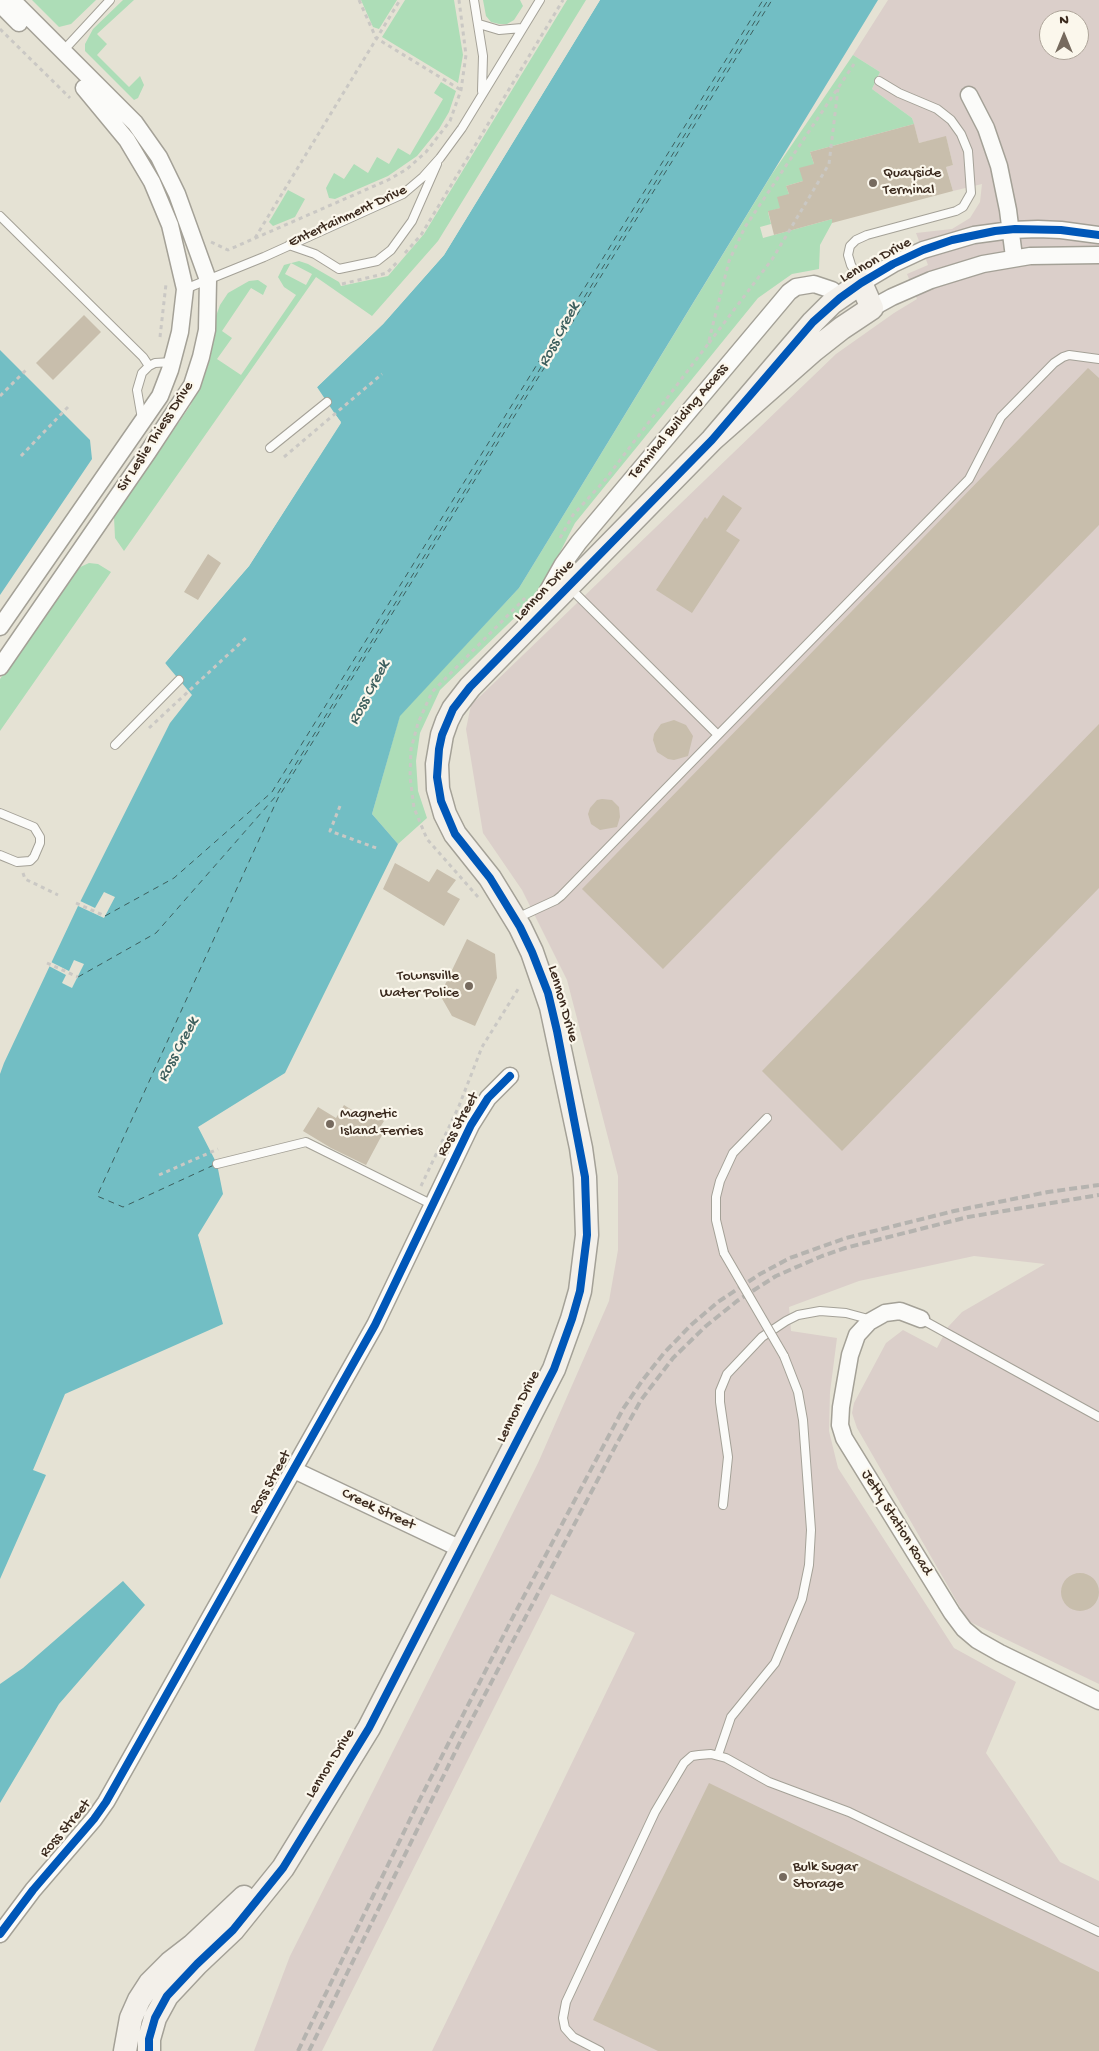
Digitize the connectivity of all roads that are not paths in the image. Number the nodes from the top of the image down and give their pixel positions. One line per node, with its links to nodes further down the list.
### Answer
1 (12, 0): 8 (street, Sir Leslie Thiess Drive)
2 (110, 0): 8 (lane)
3 (474, 0): 6 (lane)
4 (540, 0): 7 (lane, Entertainment Drive)
5 (0, 4): 21 (street, Sir Leslie Thiess Drive)
6 (478, 24): 7 (lane); 10 (lane)
7 (522, 28): 10 (lane, Entertainment Drive)
8 (63, 52): 19 (street, Sir Leslie Thiess Drive)
9 (879, 81): 20 (lane)
10 (482, 93): 12 (lane, Entertainment Drive)
11 (970, 95): 14 (street)
12 (440, 158): 16 (lane, Entertainment Drive); 16 (lane)
13 (0, 216): 27 (lane)
14 (1010, 230): 15 (street, Lennon Drive); 18 (street); 20 (street, Lennon Drive)
15 (1099, 235)
16 (289, 245): 19 (lane, Entertainment Drive)
17 (1099, 255): 18 (street, Lennon Drive)
18 (1014, 257): 23 (street, Lennon Drive)
19 (208, 280): 21 (lane, Entertainment Drive); 35 (street, Sir Leslie Thiess Drive)
20 (861, 282): 22 (street, Lennon Drive); 23 (street)
21 (184, 290): 26 (street, Sir Leslie Thiess Drive)
22 (840, 298): 24 (street); 30 (street, Lennon Drive); 34 (street, Terminal Building Access)
23 (872, 308): 24 (street, Lennon Drive)
24 (843, 327): 30 (street, Lennon Drive)
25 (1099, 359): 37 (lane)
26 (172, 362): 27 (lane); 29 (street, Sir Leslie Thiess Drive)
27 (149, 366): 29 (lane)
28 (327, 402): 31 (lane)
29 (143, 421): 33 (street, Sir Leslie Thiess Drive)
30 (712, 440): 32 (street, Lennon Drive)
31 (270, 448)
32 (569, 586): 34 (street, Lennon Drive); 37 (lane)
33 (0, 627)
34 (527, 629): 41 (street, Lennon Drive)
35 (0, 667)
36 (179, 680): 38 (lane)
37 (718, 735): 41 (lane)
38 (115, 745)
39 (0, 813): 40 (lane)
40 (0, 856)
41 (515, 919): 51 (street, Lennon Drive)
42 (510, 1076): 45 (street, Ross Street)
43 (767, 1118): 53 (lane, bridge)
44 (217, 1164): 45 (lane)
45 (433, 1205): 49 (street, Ross Street)
46 (921, 1319): 47 (street, Jetty Station Road); 48 (lane)
47 (872, 1320): 50 (lane); 52 (street, Jetty Station Road)
48 (1099, 1417)
49 (294, 1470): 51 (street, Creek Street); 55 (street, Ross Street)
50 (723, 1505)
51 (461, 1549): 54 (street, Lennon Drive)
52 (1099, 1701)
53 (718, 1755): 57 (lane); 61 (lane)
54 (305, 1830): 59 (street, Lennon Drive); 60 (street, Lennon Drive)
55 (33, 1890): 56 (street, Ross Street); 58 (street, Ross Street)
56 (0, 1919)
57 (1099, 1932)
58 (0, 1934)
59 (125, 2051)
60 (148, 2051)
61 (600, 2051)

